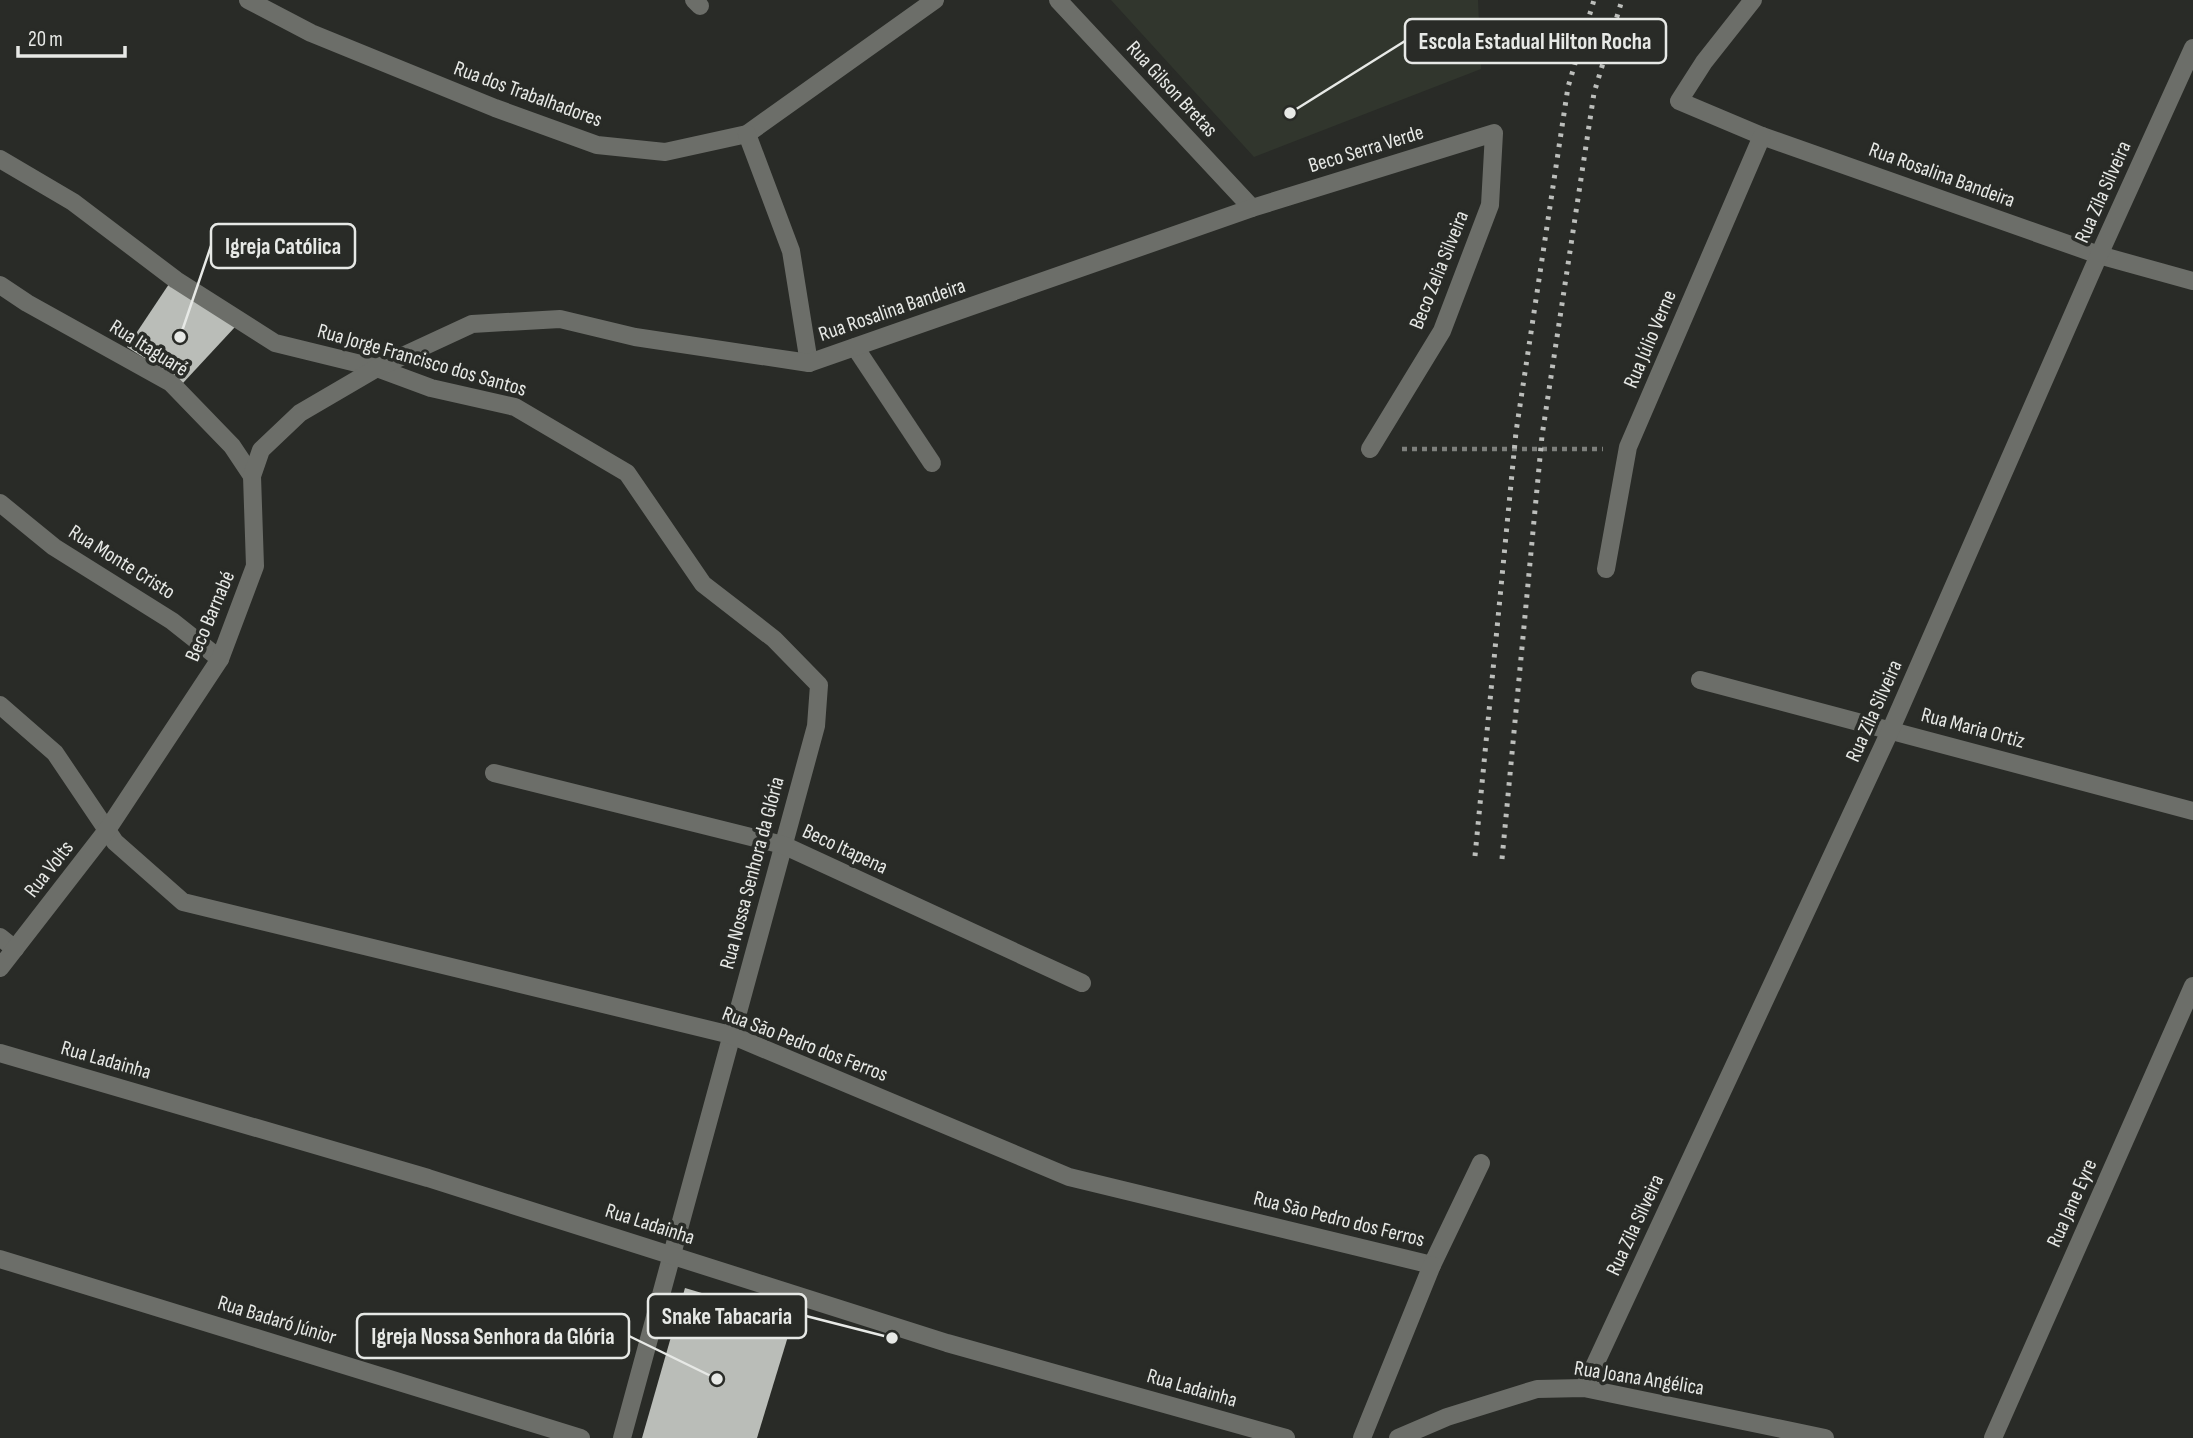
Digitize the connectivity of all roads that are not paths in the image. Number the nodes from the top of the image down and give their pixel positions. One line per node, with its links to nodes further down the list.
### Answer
1 (248, 0): 7 (street, Rua dos Trabalhadores)
2 (935, 0): 7 (street, Rua dos Trabalhadores)
3 (1058, 0): 10 (street, Rua Gilson Bretas)
4 (1753, 0): 8 (street, Rua Rosalina Bandeira)
5 (2193, 48): 11 (street, Rua Zila Silveira)
6 (1494, 133): 10 (street, Beco Serra Verde); 17 (street, Beco Zelia Silveira)
7 (747, 134): 15 (street)
8 (1762, 136): 11 (street, Rua Rosalina Bandeira); 21 (street, Rua Júlio Verne)
9 (0, 159): 16 (street, Rua Jorge Francisco dos Santos)
10 (1252, 208): 14 (street, Rua Rosalina Bandeira)
11 (2099, 255): 12 (street, Rua Rosalina Bandeira); 26 (street, Rua Zila Silveira)
12 (2193, 281)
13 (0, 285): 19 (street, Rua Itaguaré)
14 (855, 346): 15 (street, Rua Rosalina Bandeira); 18 (street)
15 (809, 363): 16 (street, Rua Rosalina Bandeira)
16 (377, 368): 19 (street, Beco Barnabé); 25 (street, Rua Jorge Francisco dos Santos)
17 (1370, 449)
18 (932, 463)
19 (252, 476): 22 (street, Beco Barnabé)
20 (0, 503): 22 (street, Rua Monte Cristo)
21 (1606, 569)
22 (220, 659): 29 (street, Beco Barnabé)
23 (1700, 680): 26 (street, Rua Maria Ortiz)
24 (0, 705): 29 (street, Rua São Pedro dos Ferros)
25 (816, 726): 30 (street, Rua Nossa Senhora da Glória)
26 (1891, 729): 28 (street, Rua Maria Ortiz); 42 (street, Rua Zila Silveira)
27 (494, 773): 30 (street, Beco Itapena)
28 (2193, 811)
29 (107, 830): 32 (street, Rua Volts); 36 (street, Rua São Pedro dos Ferros)
30 (783, 845): 34 (street, Beco Itapena); 36 (street, Rua Nossa Senhora da Glória)
31 (0, 937): 32 (street)
32 (15, 949): 33 (street, Rua Volts)
33 (0, 968)
34 (1082, 983)
35 (2193, 986): 51 (street, Rua Jane Eyre)
36 (731, 1035): 39 (street, Rua Nossa Senhora da Glória); 41 (street, Rua São Pedro dos Ferros)
37 (0, 1053): 39 (street, Rua Ladainha)
38 (1481, 1163): 41 (street, Rua São Pedro dos Ferros)
39 (671, 1255): 45 (street, Rua Nossa Senhora da Glória); 46 (street, Rua Ladainha)
40 (0, 1259): 44 (street, Rua Badaró Júnior)
41 (1432, 1265): 47 (street)
42 (1584, 1388): 43 (street, Rua Joana Angélica); 50 (street, Rua Joana Angélica)
43 (1447, 1417): 48 (street, Rua Joana Angélica); 49 (street)
44 (581, 1438)
45 (622, 1438)
46 (1286, 1438)
47 (1362, 1438)
48 (1398, 1438)
49 (1434, 1438)
50 (1825, 1438)
51 (1993, 1438)

